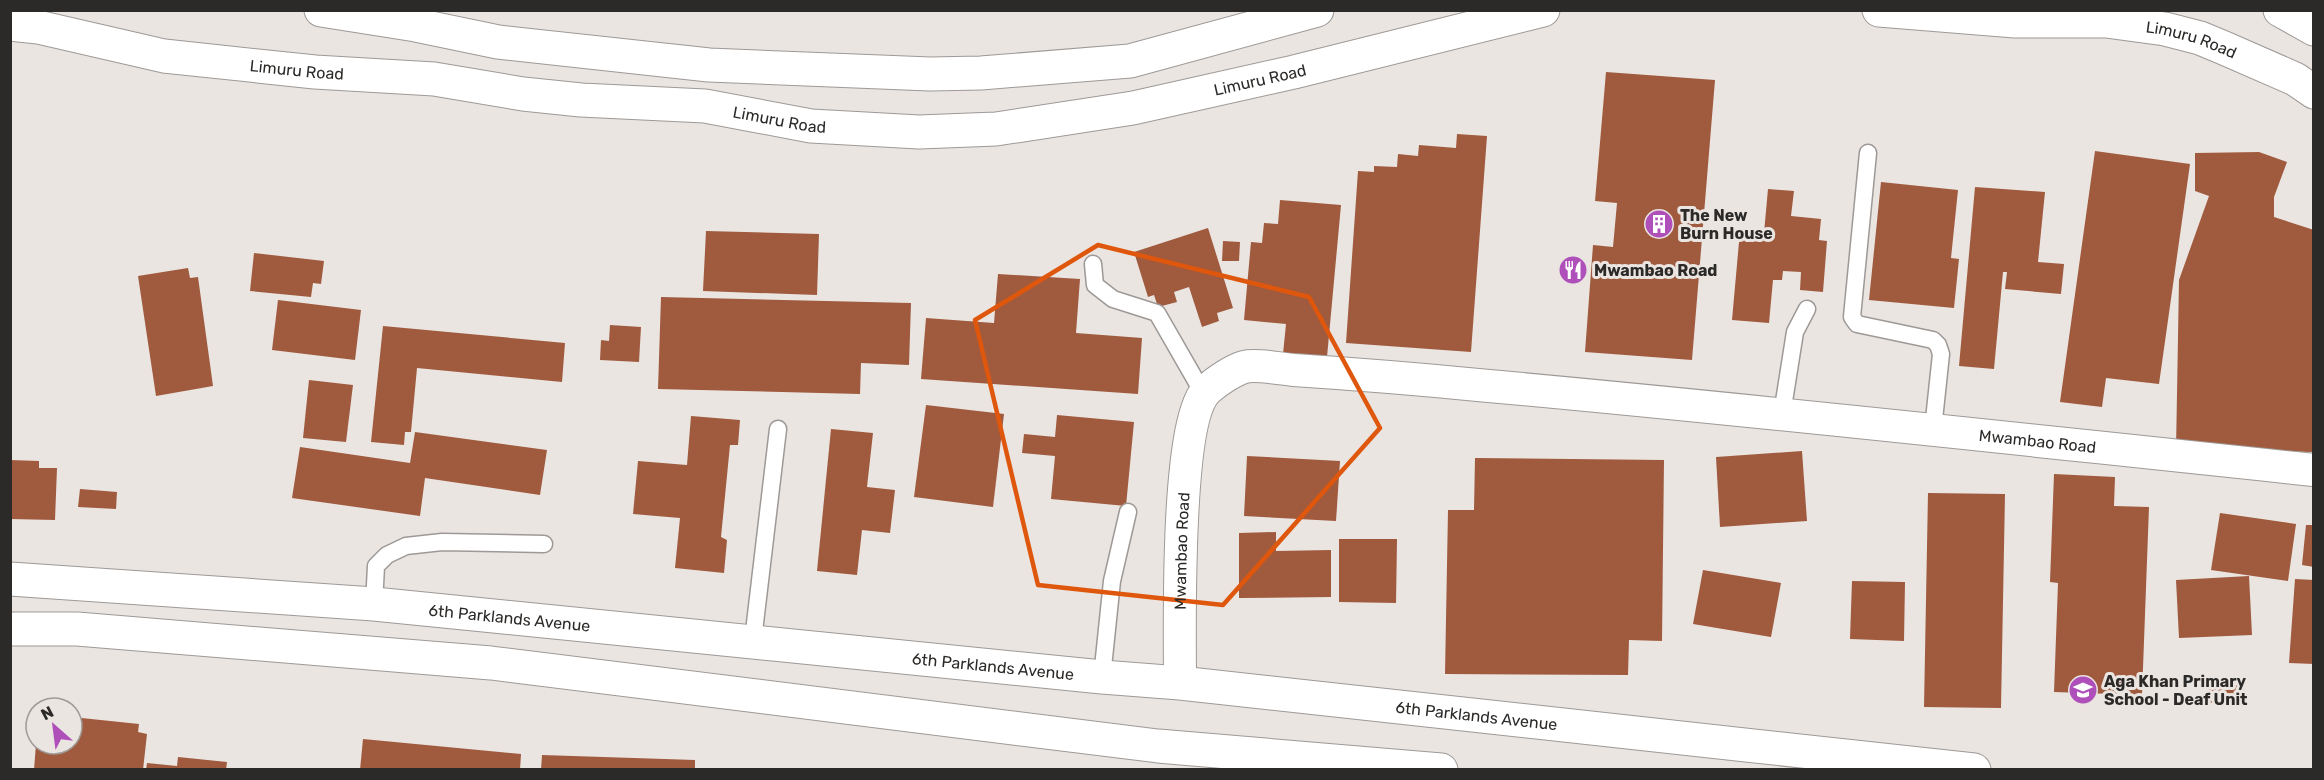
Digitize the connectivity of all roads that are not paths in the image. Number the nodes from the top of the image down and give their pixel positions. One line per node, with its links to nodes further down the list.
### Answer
1 (321, 10): 2 (street)
2 (1317, 10)
3 (1543, 10): 6 (street, Limuru Road)
4 (1879, 10): 8 (street, Limuru Road)
5 (2280, 10): 7 (street)
6 (10, 24)
7 (2313, 29)
8 (2313, 92)
9 (1868, 153): 15 (lane)
10 (1093, 264): 12 (lane)
11 (1807, 309): 13 (lane)
12 (1203, 393): 13 (street, Mwambao Road); 24 (street, Mwambao Road)
13 (1782, 414): 15 (street, Mwambao Road)
14 (778, 429): 22 (lane)
15 (1933, 429): 16 (street, Mwambao Road)
16 (2313, 470)
17 (1128, 512): 23 (lane)
18 (544, 544): 20 (lane)
19 (10, 579): 20 (street, 6th Parklands Avenue)
20 (374, 604): 22 (street, 6th Parklands Avenue)
21 (10, 629): 25 (street)
22 (753, 640): 23 (street, 6th Parklands Avenue)
23 (1102, 677): 24 (street, 6th Parklands Avenue)
24 (1180, 683): 26 (street, 6th Parklands Avenue)
25 (1441, 770)
26 (1974, 770)

